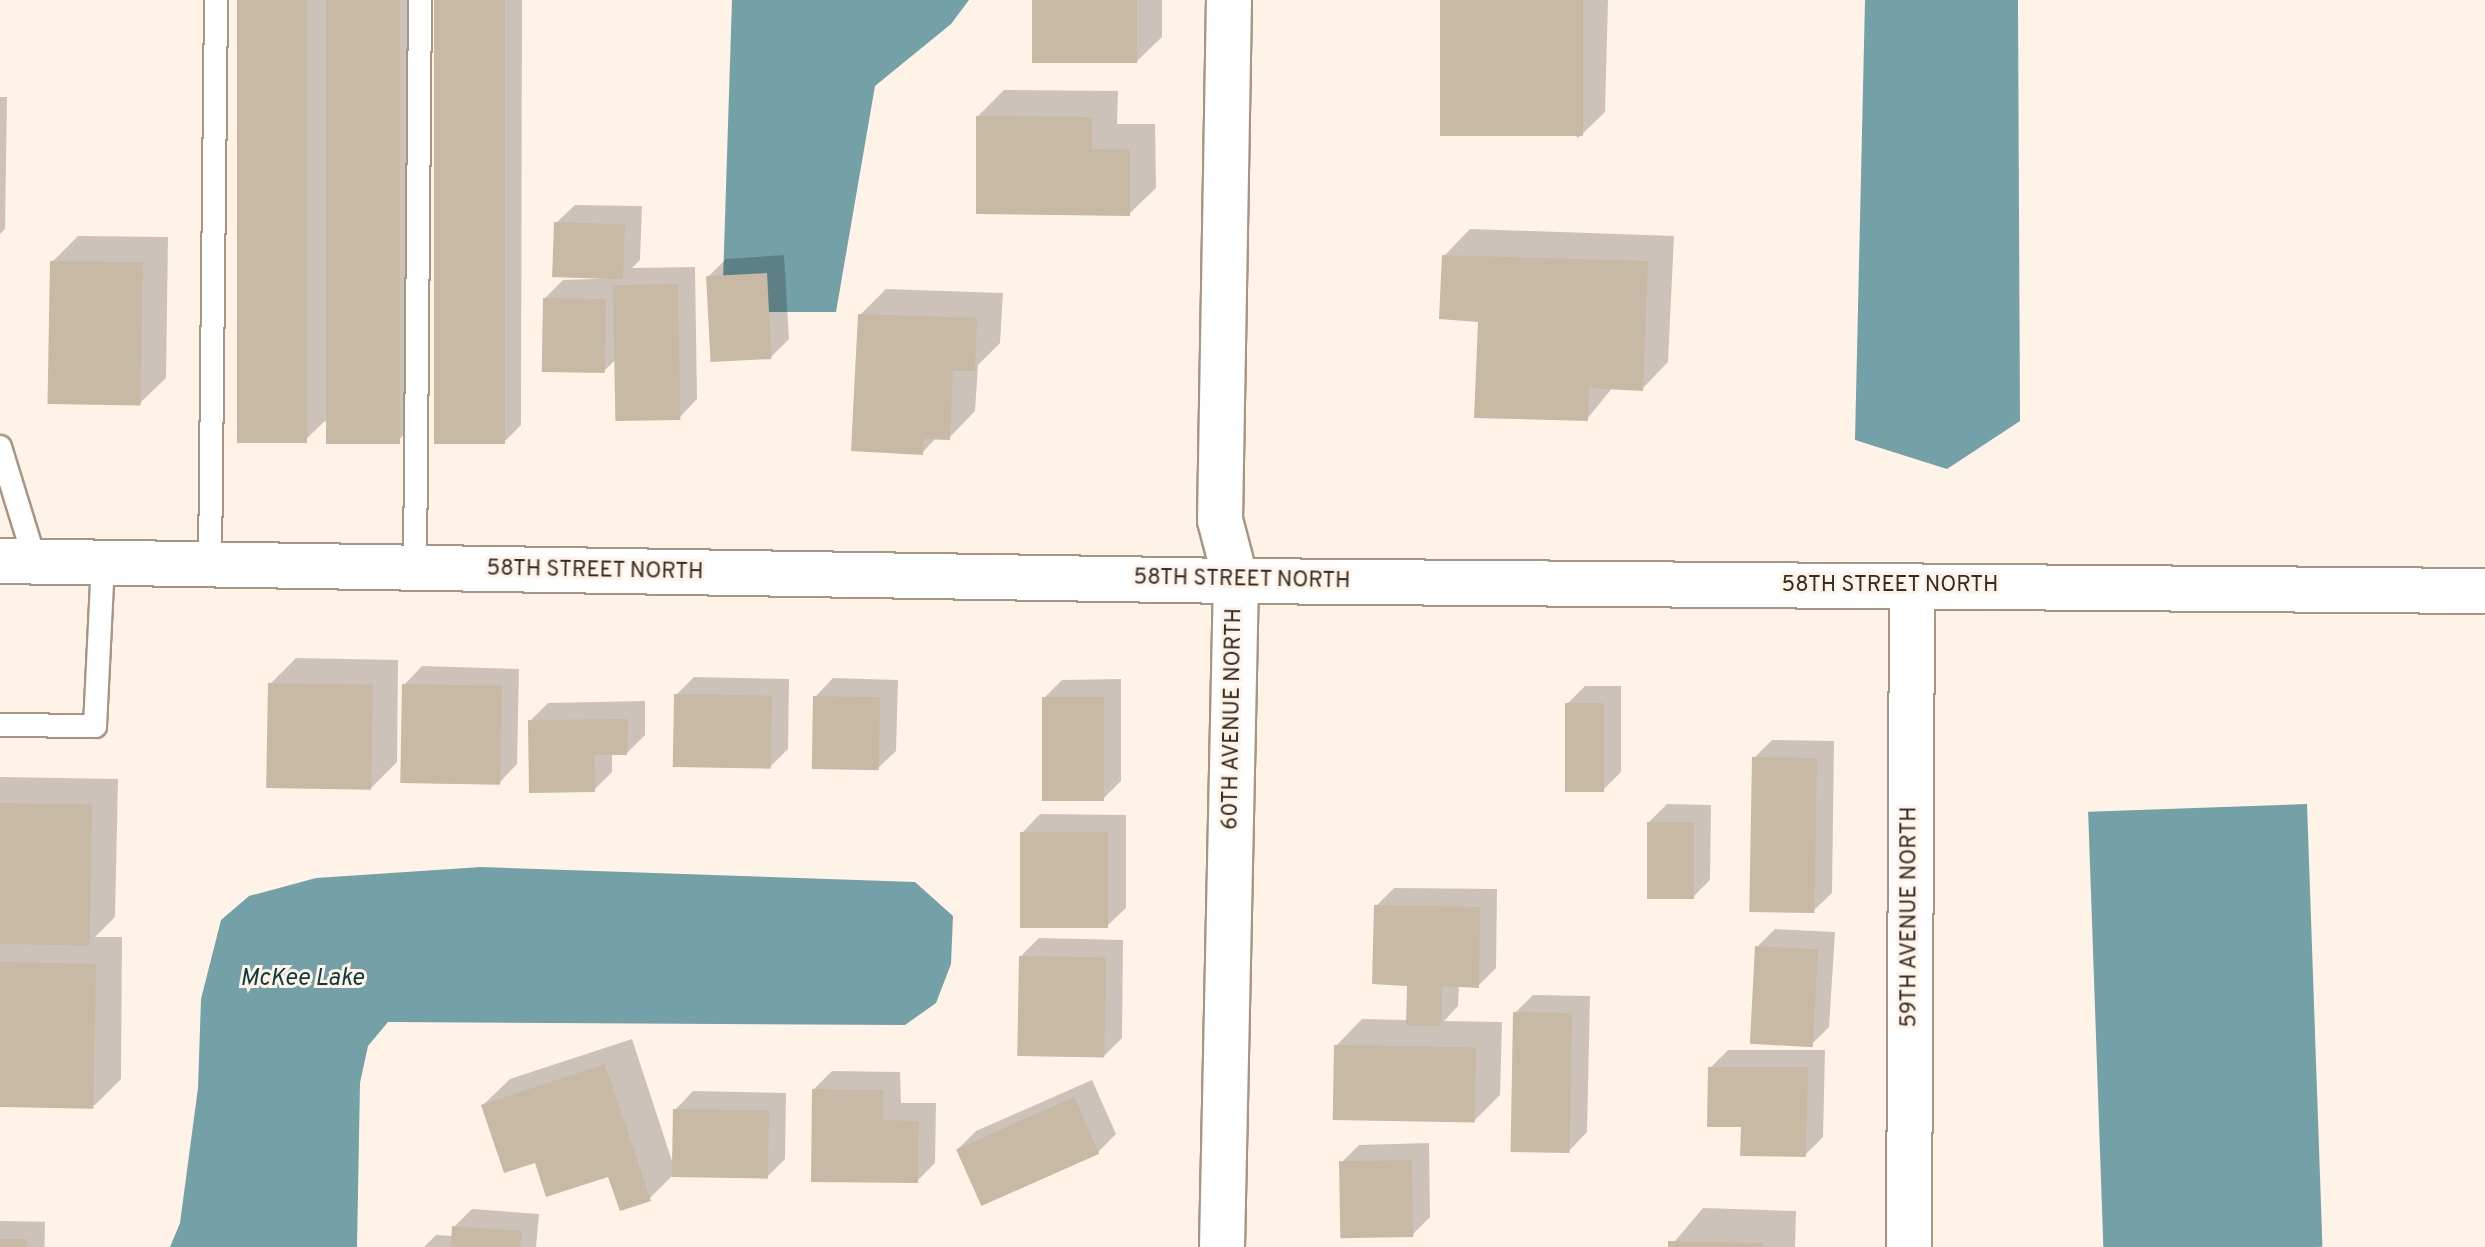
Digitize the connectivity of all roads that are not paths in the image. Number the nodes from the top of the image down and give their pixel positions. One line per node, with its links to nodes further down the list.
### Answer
1 (216, 0): 7 (lane)
2 (420, 0): 8 (lane)
3 (1229, 0): 9 (street, 60TH AVENUE NORTH)
4 (0, 447): 5 (lane)
5 (18, 561): 6 (street, 58TH STREET NORTH)
6 (103, 562): 7 (street, 58TH STREET NORTH); 12 (lane)
7 (210, 564): 8 (street, 58TH STREET NORTH)
8 (415, 568): 9 (street, 58TH STREET NORTH)
9 (1236, 581): 10 (street, 58TH STREET NORTH); 13 (street, 60TH AVENUE NORTH)
10 (1912, 586): 11 (street, 58TH STREET NORTH); 14 (street, 59TH AVENUE NORTH)
11 (2485, 591)
12 (0, 725)
13 (1222, 1247)
14 (1909, 1247)

